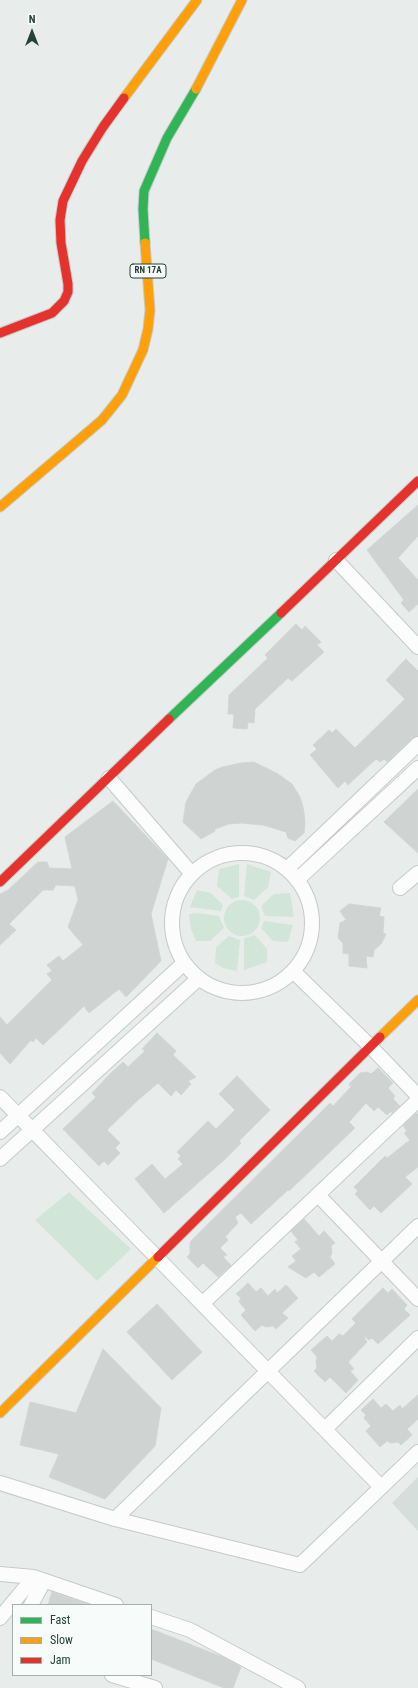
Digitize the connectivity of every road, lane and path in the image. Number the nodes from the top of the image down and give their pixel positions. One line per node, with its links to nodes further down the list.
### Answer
1 (197, 0): 3 (street)
2 (242, 0): 5 (street, RN 17A)
3 (0, 333)
4 (418, 481): 6 (street)
5 (0, 507)
6 (336, 560): 7 (street); 10 (street)
7 (418, 646)
8 (418, 744): 11 (street)
9 (418, 768): 12 (street)
10 (109, 778): 15 (street); 17 (street)
11 (346, 812): 12 (street); 13 (street)
12 (358, 823): 16 (street)
13 (288, 868): 15 (street); 16 (street)
14 (418, 873): 18 (street)
15 (192, 874): 19 (street)
16 (297, 880): 20 (street)
17 (0, 882)
18 (400, 888)
19 (183, 964): 21 (street); 27 (street)
20 (294, 972): 21 (street); 23 (street)
21 (198, 979): 28 (street)
22 (418, 1000): 23 (street)
23 (371, 1047): 24 (street); 33 (street)
24 (418, 1096)
25 (0, 1097): 27 (street)
26 (418, 1100): 31 (street)
27 (18, 1116): 28 (street); 29 (street)
28 (32, 1130): 30 (street); 33 (street)
29 (0, 1132)
30 (0, 1159)
31 (318, 1195): 34 (street); 36 (street)
32 (418, 1226): 34 (street)
33 (157, 1258): 36 (street); 39 (street)
34 (382, 1260): 35 (street); 38 (street)
35 (418, 1299)
36 (202, 1304): 38 (street)
37 (418, 1338): 40 (street)
38 (268, 1371): 40 (street); 44 (street)
39 (0, 1413)
40 (325, 1429): 43 (street)
41 (418, 1452): 43 (street)
42 (0, 1483): 44 (street)
43 (381, 1487): 44 (street)
44 (115, 1519)
45 (0, 1574): 46 (street)
46 (39, 1579): 47 (street); 48 (street); 49 (street)
47 (14, 1604)
48 (31, 1604)
49 (113, 1604)
50 (12, 1606): 52 (street)
51 (152, 1617): 55 (street)
52 (0, 1618)
53 (115, 1676): 54 (street)
54 (155, 1688)
55 (298, 1688)

